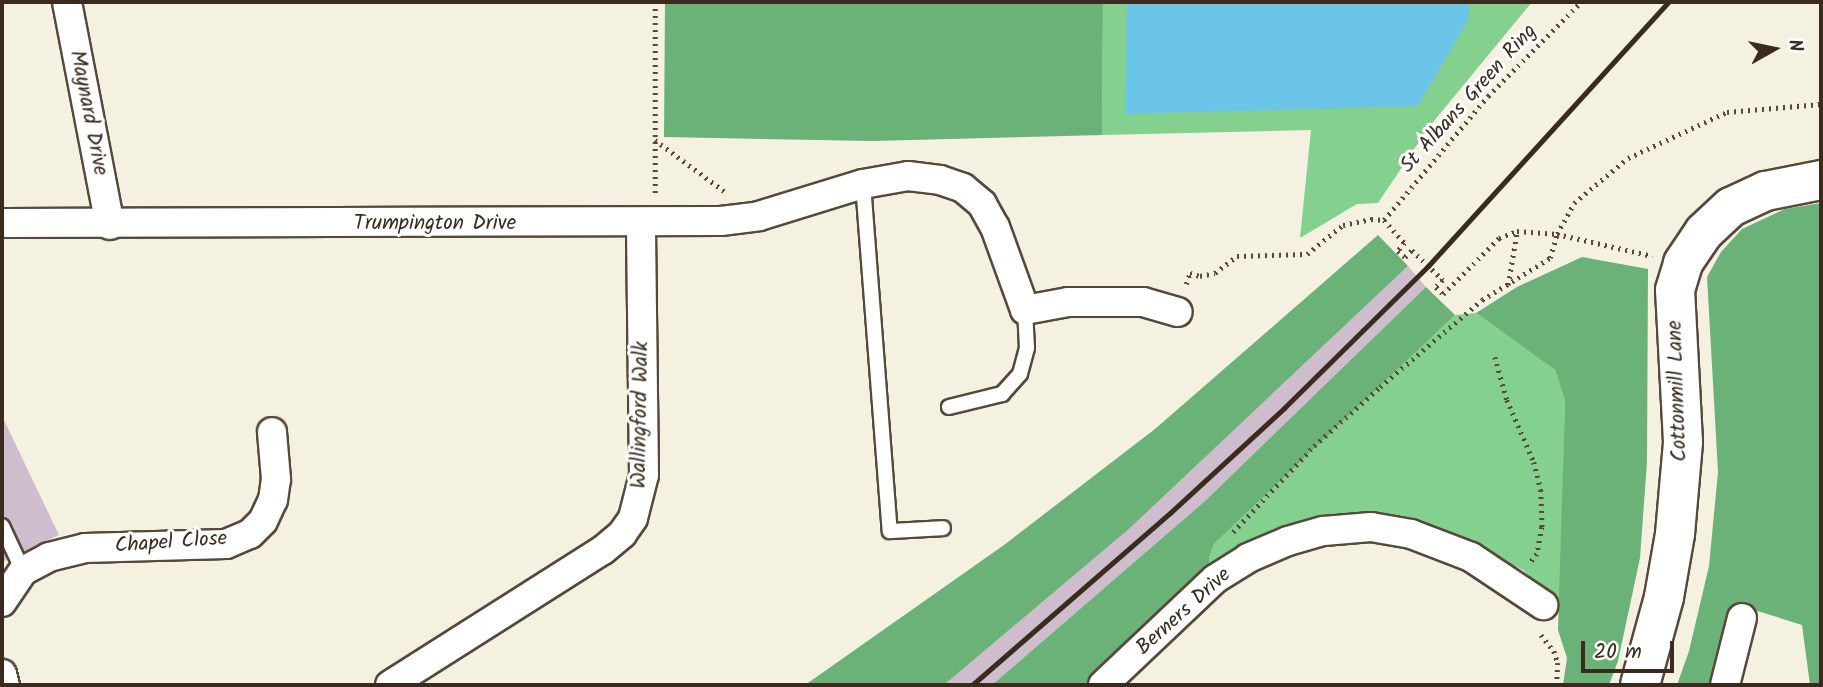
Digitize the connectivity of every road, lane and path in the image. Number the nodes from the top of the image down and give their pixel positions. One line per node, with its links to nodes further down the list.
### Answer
1 (67, 2): 12 (street, Maynard Drive)
2 (655, 2): 5 (path)
3 (1581, 2): 9 (path, St Albans Green Ring)
4 (1821, 104): 14 (path)
5 (655, 140): 8 (path); 11 (path)
6 (1810, 181): 15 (street, Cottonmill Lane)
7 (863, 184): 8 (street, Trumpington Drive); 17 (street, Trumpington Drive); 23 (lane)
8 (759, 216): 11 (street, Trumpington Drive)
9 (1384, 220): 13 (path); 18 (path)
10 (2, 223): 12 (street, Trumpington Drive)
11 (649, 223): 12 (street, Trumpington Drive); 32 (street, Wallingford Walk)
12 (110, 225)
13 (1517, 231): 14 (path); 16 (path)
14 (1557, 234): 15 (path); 16 (path)
15 (1683, 263): 35 (street, Cottonmill Lane)
16 (1508, 286): 25 (path)
17 (1025, 310): 18 (street); 20 (lane)
18 (1178, 312)
19 (1495, 358): 26 (path)
20 (949, 407)
21 (272, 432): 24 (street, Chapel Close)
22 (2, 526): 24 (lane)
23 (943, 528)
24 (23, 571): 27 (street, Chapel Close)
25 (1215, 579): 26 (street, Berners Drive); 33 (street, Berners Drive)
26 (1515, 586): 28 (street, Berners Drive)
27 (2, 602)
28 (1539, 617): 34 (path)
29 (1742, 618): 36 (street)
30 (2, 674): 31 (street)
31 (5, 685)
32 (390, 685)
33 (1103, 685)
34 (1557, 685)
35 (1640, 685)
36 (1725, 685)

